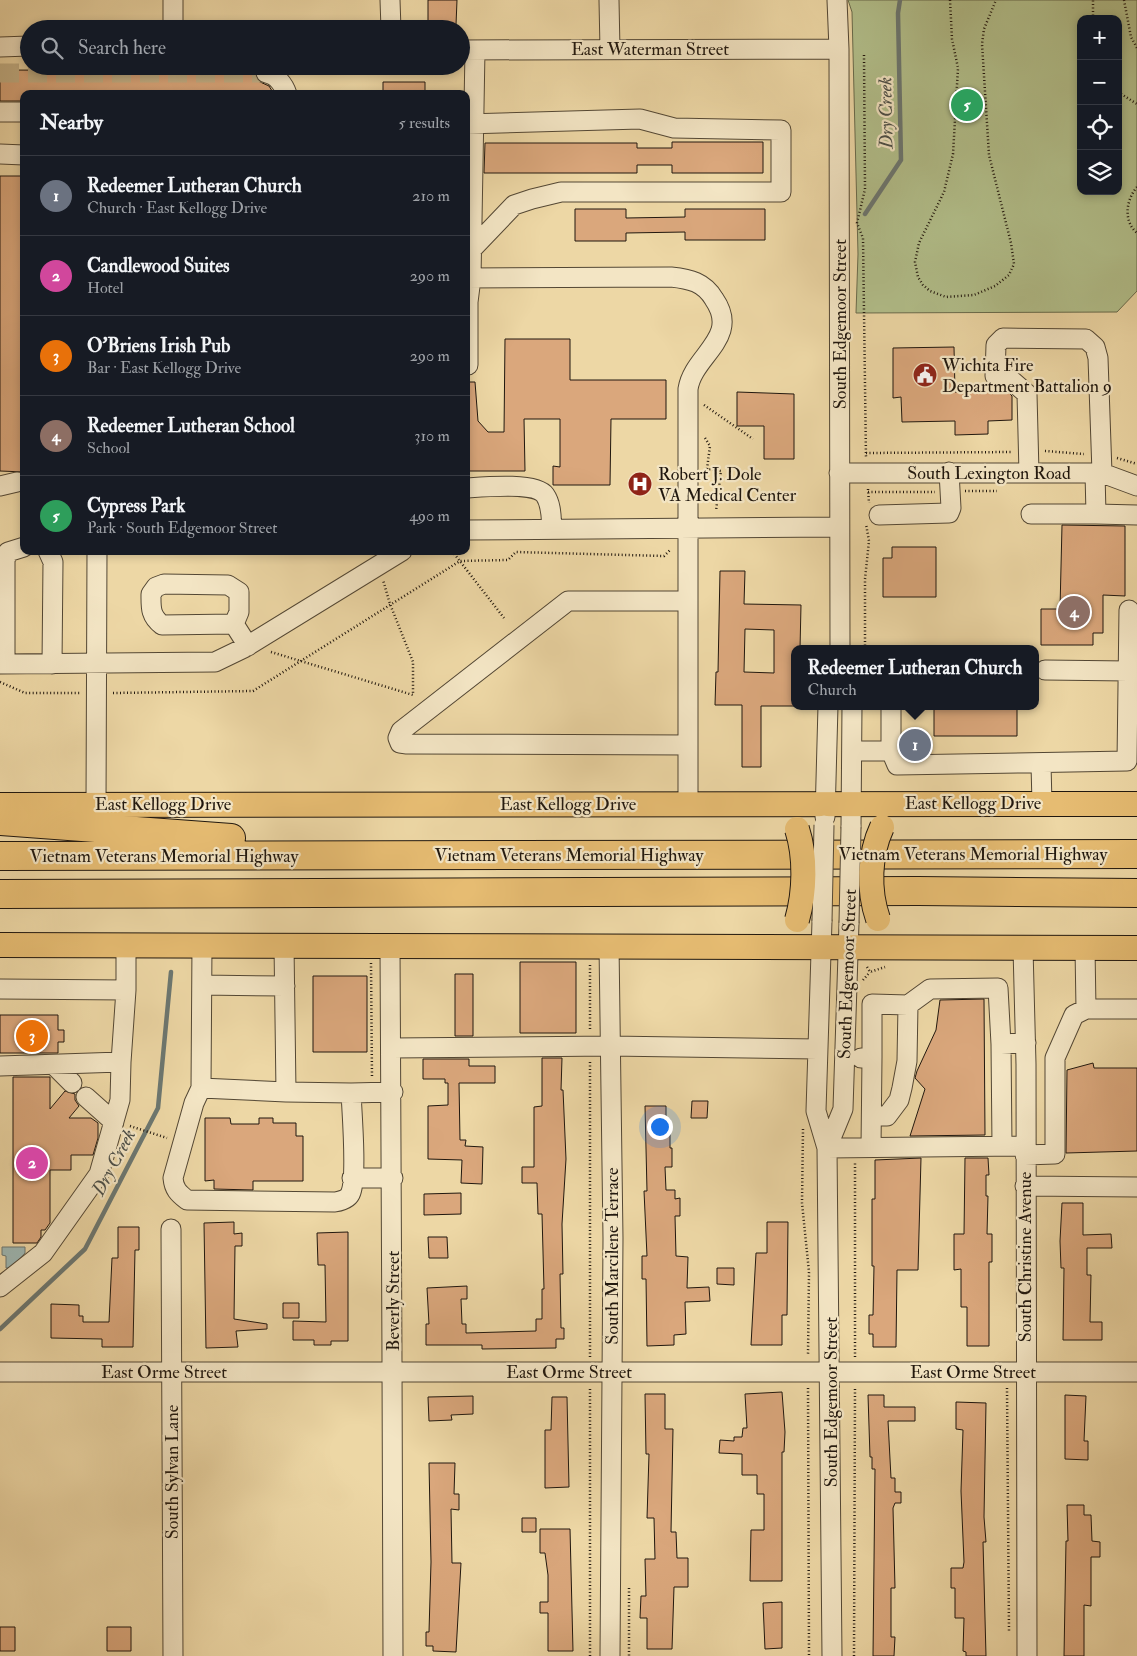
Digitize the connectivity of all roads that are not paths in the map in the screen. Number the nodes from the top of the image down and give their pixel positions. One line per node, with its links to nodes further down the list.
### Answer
1 (173, 0): 5 (street)
2 (390, 0): 6 (street)
3 (609, 0): 11 (street)
4 (837, 0): 9 (street, South Edgemoor Street)
5 (173, 20)
6 (390, 20)
7 (20, 46): 8 (street)
8 (0, 47)
9 (839, 49): 11 (street, East Waterman Street); 26 (street, South Edgemoor Street)
10 (470, 50): 11 (street, East Waterman Street)
11 (610, 50)
12 (272, 75): 14 (street)
13 (469, 75): 15 (street)
14 (285, 90)
15 (469, 90)
16 (0, 112): 17 (street)
17 (20, 112)
18 (470, 124): 21 (street); 22 (street)
19 (0, 154): 20 (street)
20 (20, 155)
21 (470, 157): 22 (street)
22 (470, 242)
23 (470, 278): 36 (street)
24 (1100, 467): 27 (street, South Lexington Road); 27 (street); 28 (street, South Lexington Road); 32 (street)
25 (949, 472): 26 (street, South Lexington Road); 27 (street, South Lexington Road); 30 (street)
26 (839, 473): 34 (street, South Edgemoor Street)
27 (1029, 473)
28 (1137, 486)
29 (470, 488): 35 (street)
30 (871, 514)
31 (1032, 514): 32 (street)
32 (1096, 514): 33 (street)
33 (1137, 515)
34 (839, 528): 36 (street); 45 (street, South Edgemoor Street)
35 (552, 529): 36 (street); 37 (street)
36 (688, 529): 42 (street)
37 (470, 530)
38 (20, 548): 47 (street)
39 (50, 555): 48 (street)
40 (97, 555): 49 (street)
41 (396, 555): 46 (street)
42 (688, 601): 56 (street); 56 (street)
43 (1129, 610): 51 (street)
44 (234, 624): 46 (street)
45 (840, 645)
46 (257, 647): 49 (street)
47 (3, 664): 48 (street)
48 (52, 664): 49 (street)
49 (97, 664): 64 (street)
50 (1045, 670): 51 (street)
51 (1128, 671): 52 (street)
52 (1133, 691): 59 (street)
53 (828, 710): 68 (street, South Edgemoor Street)
54 (852, 710): 57 (street, South Edgemoor Street)
55 (891, 710): 58 (street)
56 (688, 745): 60 (street)
57 (852, 751): 58 (street); 62 (street, South Edgemoor Street)
58 (891, 751): 59 (street)
59 (1041, 764): 65 (street)
60 (688, 803): 61 (main road, East Kellogg Drive); 64 (main road, East Kellogg Drive)
61 (756, 803): 68 (main road, East Kellogg Drive); 85 (main road, bridge)
62 (852, 803): 63 (main road, East Kellogg Drive); 68 (main road, East Kellogg Drive); 87 (street, South Edgemoor Street, bridge)
63 (934, 803): 65 (main road, East Kellogg Drive); 88 (main road, bridge)
64 (96, 804): 67 (main road, East Kellogg Drive)
65 (1042, 804): 66 (main road, East Kellogg Drive)
66 (1137, 804)
67 (0, 805)
68 (825, 814): 86 (street, South Edgemoor Street, bridge)
69 (0, 821): 73 (highway)
70 (1137, 845): 71 (highway)
71 (921, 853): 72 (highway, Vietnam Veterans Memorial Highway); 73 (highway, Vietnam Veterans Memorial Highway)
72 (1137, 854)
73 (537, 855): 74 (highway, Vietnam Veterans Memorial Highway)
74 (0, 856)
75 (918, 891): 76 (highway); 77 (highway); 79 (highway)
76 (401, 893): 78 (highway); 80 (highway)
77 (1137, 893)
78 (0, 894)
79 (1137, 901)
80 (0, 914)
81 (0, 945): 82 (main road)
82 (126, 945): 83 (main road); 97 (street)
83 (202, 945): 84 (main road); 94 (street)
84 (284, 945): 92 (main road); 95 (street)
85 (761, 946): 86 (main road); 93 (main road)
86 (821, 946): 87 (main road); 105 (street, South Edgemoor Street)
87 (848, 946): 88 (main road); 106 (street, South Edgemoor Street)
88 (911, 947): 89 (main road)
89 (1023, 948): 90 (main road); 101 (street, South Christine Avenue)
90 (1085, 948): 91 (main road); 99 (street)
91 (1137, 948)
92 (381, 952): 93 (main road); 104 (street, Beverly Street)
93 (600, 952): 103 (street, South Marcilene Terrace)
94 (202, 985): 95 (street); 114 (street)
95 (284, 986): 115 (street)
96 (0, 989): 97 (street)
97 (126, 990): 108 (street)
98 (908, 1005): 102 (street); 107 (street); 119 (street)
99 (1086, 1009): 100 (street); 124 (street)
100 (1137, 1009)
101 (1026, 1043): 102 (street); 112 (street, South Christine Avenue)
102 (1001, 1044): 111 (street)
103 (610, 1046): 104 (street); 105 (street); 131 (street, South Marcilene Terrace)
104 (392, 1048): 116 (street, Beverly Street)
105 (818, 1049): 123 (street, South Edgemoor Street)
106 (844, 1058): 107 (street); 123 (street, South Edgemoor Street)
107 (872, 1058): 119 (street)
108 (121, 1062): 109 (street); 120 (street)
109 (54, 1065): 110 (street); 113 (street)
110 (0, 1066)
111 (1001, 1078): 112 (street); 121 (street)
112 (1026, 1078): 124 (street, South Christine Avenue)
113 (72, 1083)
114 (201, 1088): 115 (street); 125 (street)
115 (286, 1092): 117 (street)
116 (393, 1092): 117 (street); 126 (street, Beverly Street)
117 (351, 1093): 125 (street)
118 (86, 1097): 120 (street)
119 (872, 1116): 122 (street)
120 (118, 1122): 130 (street)
121 (1002, 1146): 122 (street); 124 (street)
122 (863, 1147): 123 (street)
123 (828, 1148): 132 (street, South Edgemoor Street)
124 (1025, 1150): 127 (street, South Christine Avenue)
125 (352, 1178): 126 (street)
126 (393, 1178): 135 (street, Beverly Street)
127 (1025, 1186): 128 (street); 136 (street, South Christine Avenue)
128 (1137, 1188)
129 (172, 1229): 134 (street, South Sylvan Lane)
130 (0, 1288)
131 (612, 1371): 132 (street, East Orme Street); 135 (street, East Orme Street); 140 (street, South Marcilene Terrace)
132 (831, 1371): 136 (street, East Orme Street); 141 (street, South Edgemoor Street)
133 (0, 1372): 134 (street, East Orme Street)
134 (172, 1372): 135 (street, East Orme Street); 138 (street, South Sylvan Lane)
135 (392, 1372): 139 (street, Beverly Street)
136 (1026, 1372): 137 (street, East Orme Street); 142 (street, South Christine Avenue)
137 (1137, 1372)
138 (173, 1656)
139 (393, 1656)
140 (610, 1656)
141 (832, 1656)
142 (1027, 1656)

